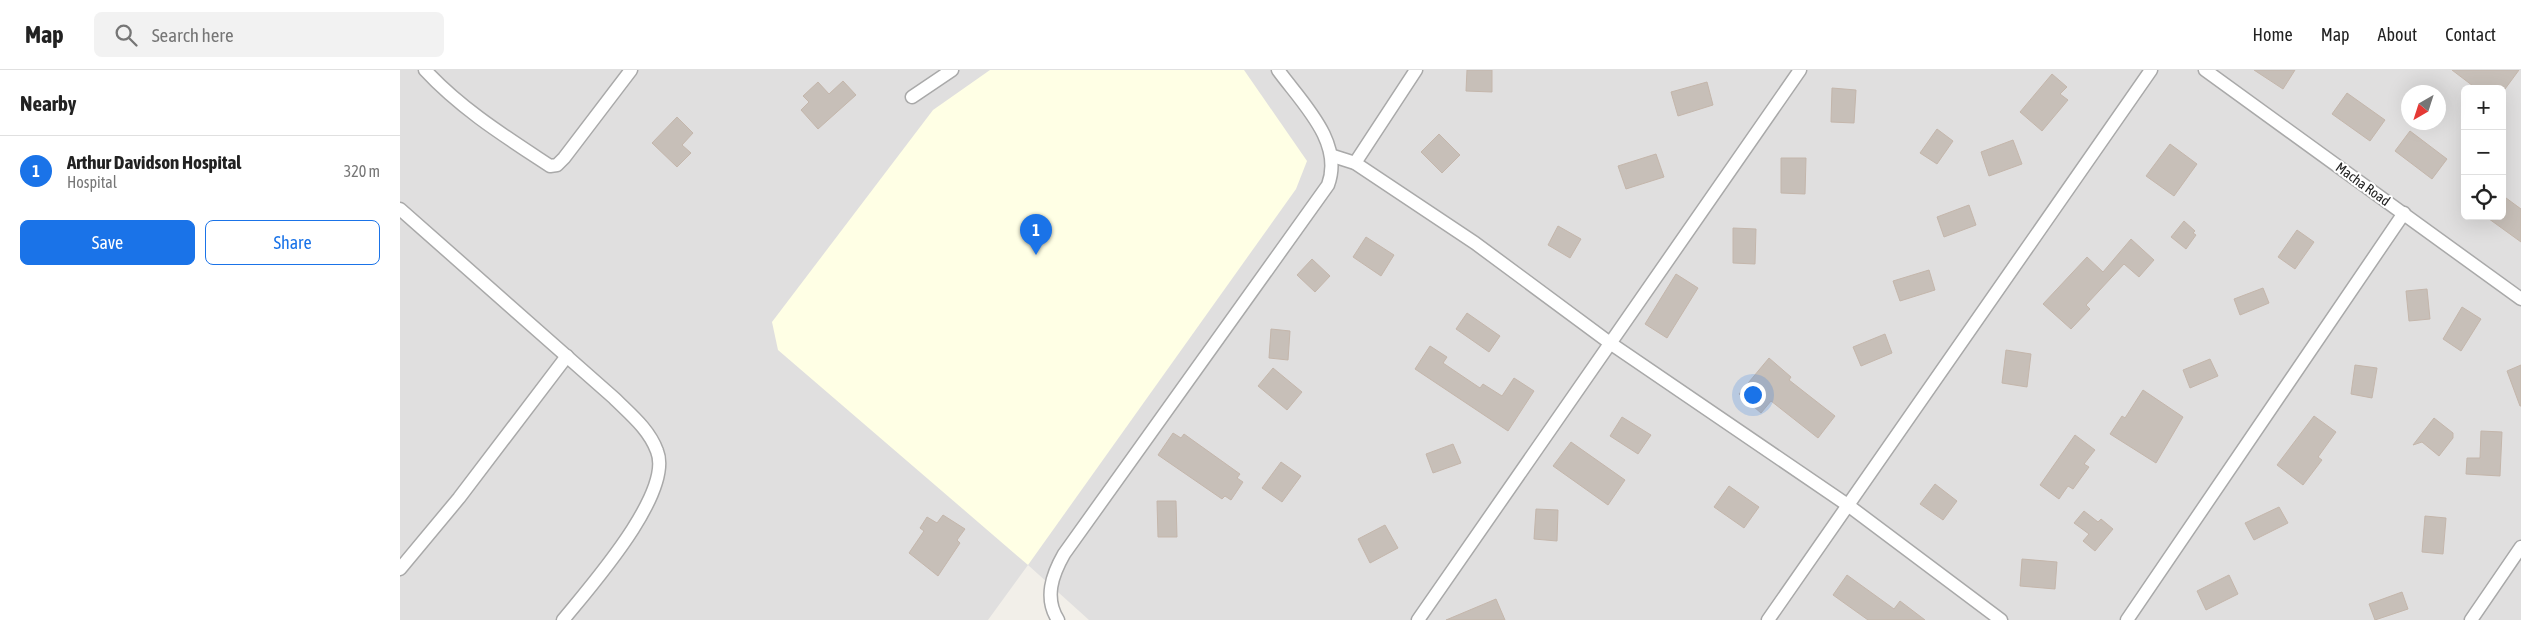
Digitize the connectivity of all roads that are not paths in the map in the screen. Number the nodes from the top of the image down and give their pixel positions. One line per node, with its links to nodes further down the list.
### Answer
1 (425, 70): 2 (street)
2 (631, 70)
3 (952, 70): 9 (street)
4 (1278, 70): 10 (street)
5 (1416, 70): 11 (street)
6 (1800, 70): 15 (street)
7 (2151, 70): 17 (street)
8 (2205, 70): 13 (street, Macha Road)
9 (912, 97)
10 (1333, 156): 11 (street); 20 (street)
11 (1355, 163): 15 (street)
12 (400, 209): 16 (street)
13 (2404, 213): 14 (street, Macha Road); 25 (street)
14 (2521, 299)
15 (1610, 343): 17 (street); 22 (street)
16 (566, 356): 19 (street); 21 (street)
17 (1849, 506): 23 (street); 24 (street)
18 (2521, 547): 26 (street)
19 (400, 569)
20 (1054, 617)
21 (563, 620)
22 (1418, 620)
23 (1768, 620)
24 (2001, 620)
25 (2127, 620)
26 (2471, 620)

